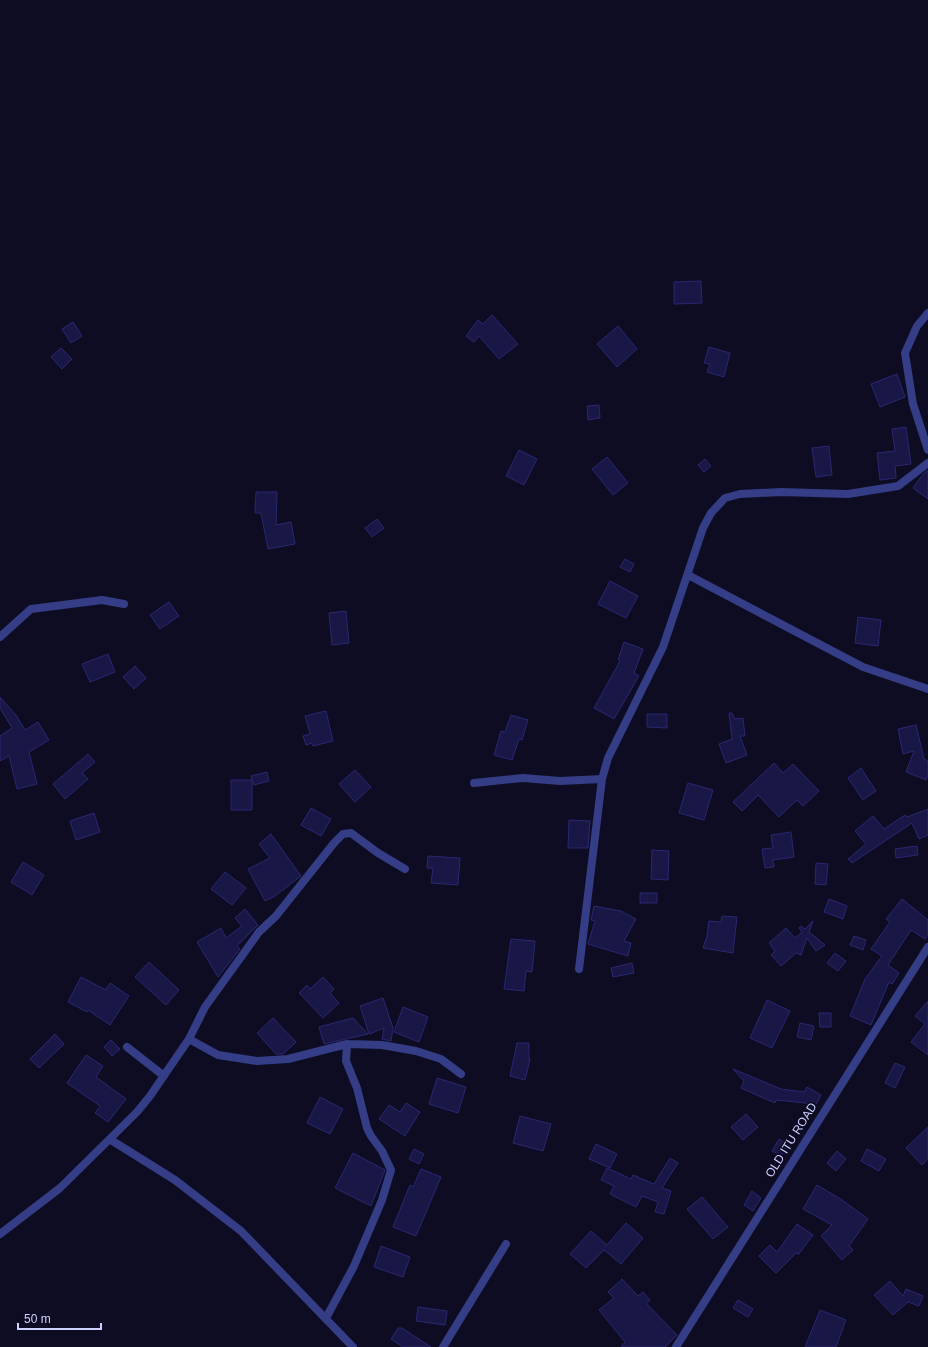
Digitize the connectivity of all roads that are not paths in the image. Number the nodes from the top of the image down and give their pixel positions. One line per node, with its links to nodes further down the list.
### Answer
1 (928, 313): 2 (street)
2 (928, 450)
3 (928, 463): 4 (street)
4 (688, 575): 7 (street); 8 (street)
5 (124, 604): 6 (street)
6 (0, 636)
7 (928, 689)
8 (602, 779): 9 (street); 12 (street)
9 (474, 783)
10 (405, 868): 13 (street)
11 (928, 947): 24 (street, OLD ITU ROAD)
12 (580, 969)
13 (189, 1039): 14 (street); 17 (street)
14 (347, 1044): 16 (street); 21 (street)
15 (127, 1047): 17 (street)
16 (461, 1074)
17 (164, 1076): 18 (street)
18 (111, 1140): 19 (street); 21 (street)
19 (0, 1234)
20 (506, 1244): 23 (street)
21 (326, 1318): 22 (street)
22 (353, 1347)
23 (444, 1347)
24 (676, 1347)

